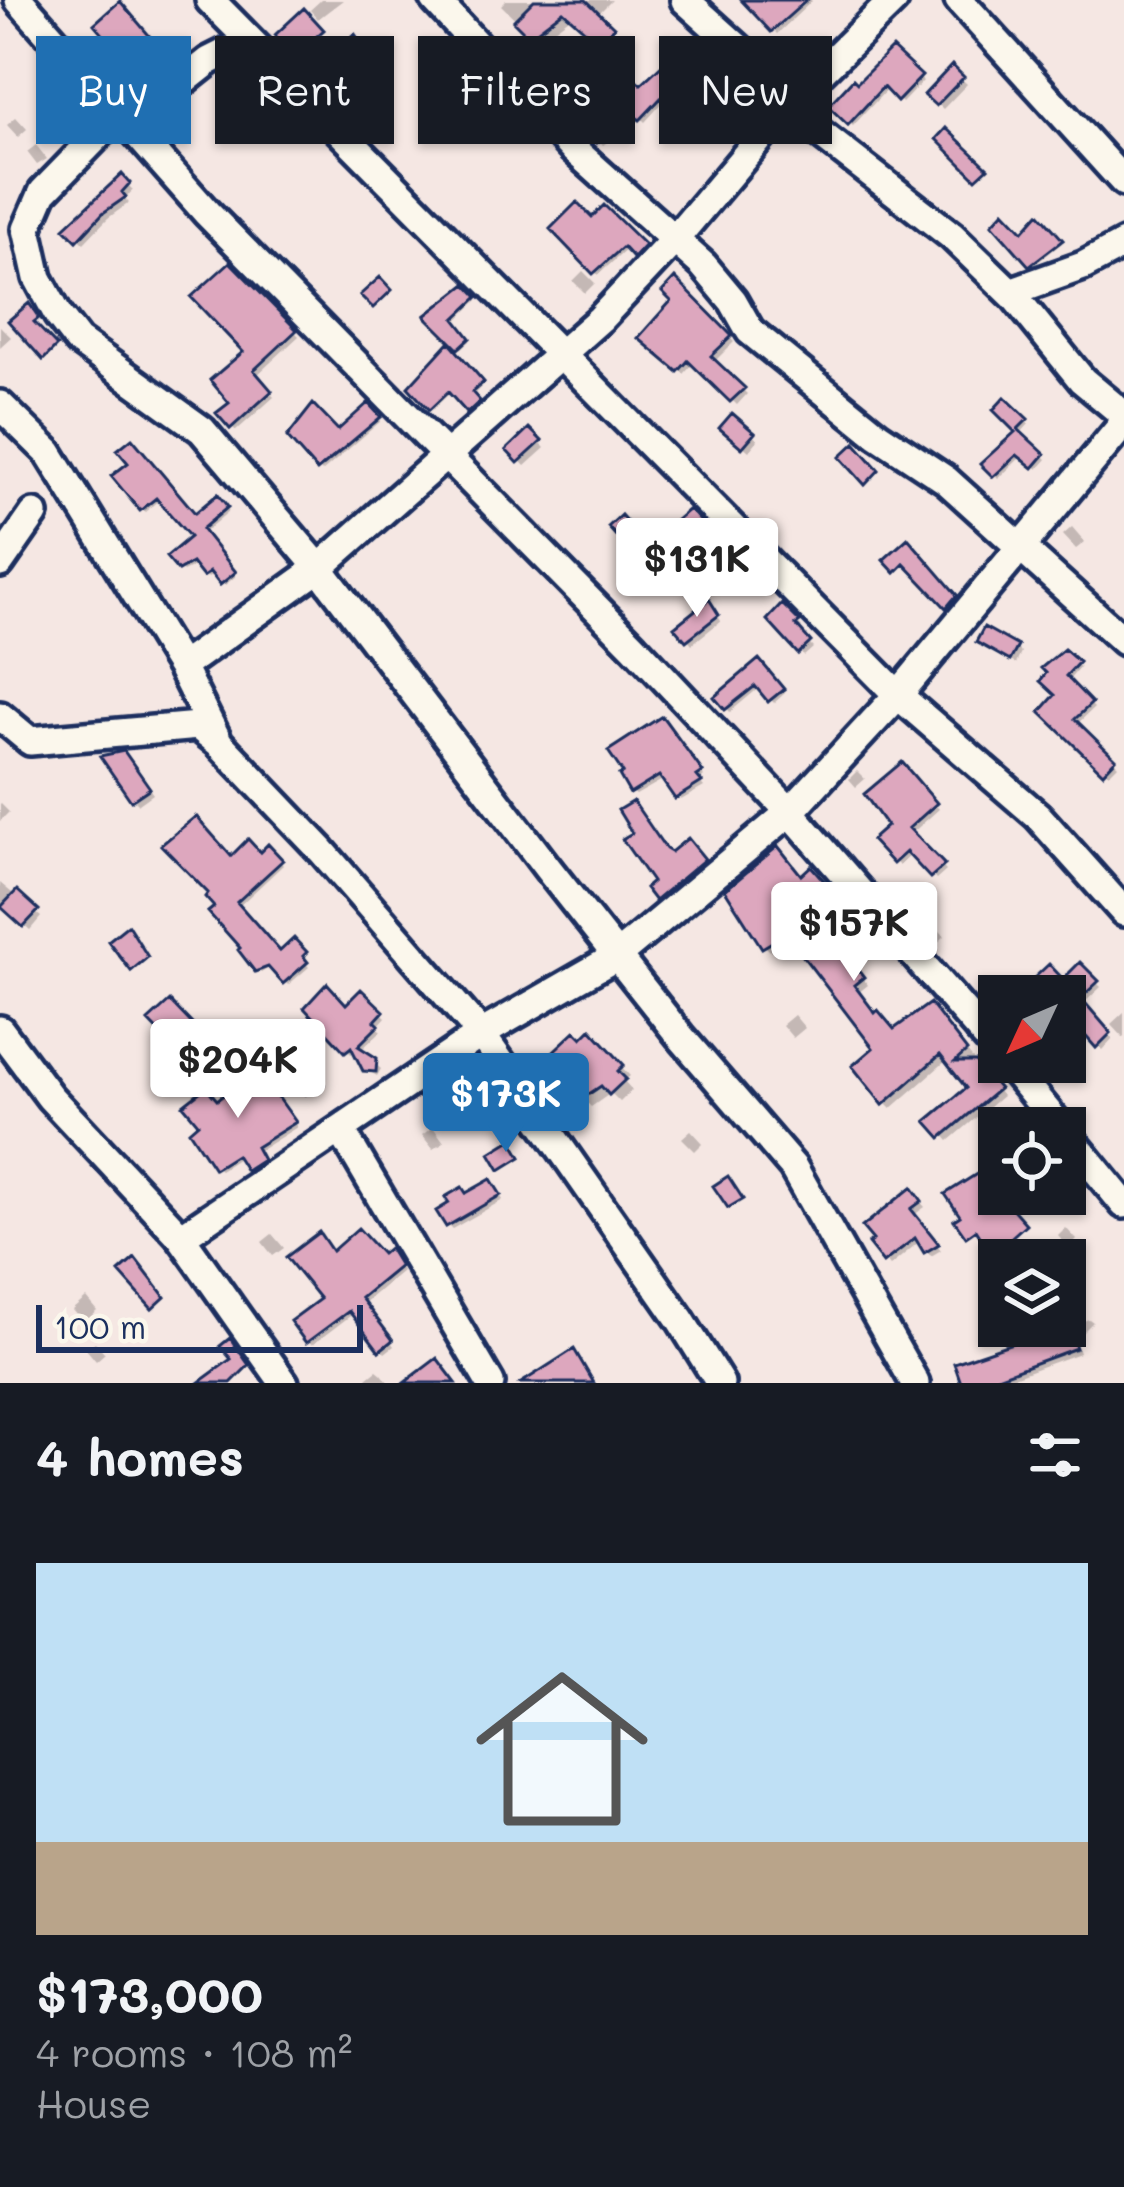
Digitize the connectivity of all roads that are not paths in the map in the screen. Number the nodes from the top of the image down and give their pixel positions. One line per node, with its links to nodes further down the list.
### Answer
1 (20, 0): 7 (street)
2 (210, 0): 8 (street)
3 (435, 0): 17 (street)
4 (685, 0): 9 (street)
5 (894, 0): 10 (street)
6 (959, 0): 16 (street)
7 (51, 36)
8 (245, 36)
9 (722, 36)
10 (832, 61)
11 (832, 137): 19 (street)
12 (97, 144): 27 (street)
13 (145, 144): 23 (street)
14 (352, 144): 20 (street)
15 (755, 144): 17 (street)
16 (1124, 182)
17 (675, 239): 20 (street); 25 (street)
18 (1124, 244): 19 (street)
19 (1010, 292): 22 (street)
20 (560, 353): 23 (street); 30 (street)
21 (0, 405): 29 (street)
22 (1124, 419): 25 (street)
23 (446, 457): 27 (street); 33 (street)
24 (34, 514): 26 (street)
25 (1024, 548): 28 (street); 30 (street)
26 (0, 563)
27 (319, 568): 29 (street); 35 (street)
28 (1124, 641)
29 (181, 667): 32 (street)
30 (898, 695): 33 (street); 34 (street)
31 (0, 716): 32 (street)
32 (219, 743): 38 (street)
33 (790, 812): 35 (street); 36 (street)
34 (1124, 912)
35 (617, 956): 38 (street); 48 (street)
36 (978, 1028)
37 (0, 1030): 44 (street)
38 (481, 1034): 41 (street); 47 (street)
39 (1024, 1083): 40 (street)
40 (1044, 1107)
41 (341, 1130): 44 (street); 46 (street)
42 (1086, 1158): 43 (street)
43 (1124, 1204)
44 (181, 1237): 45 (street)
45 (284, 1383)
46 (490, 1383)
47 (720, 1383)
48 (915, 1383)

